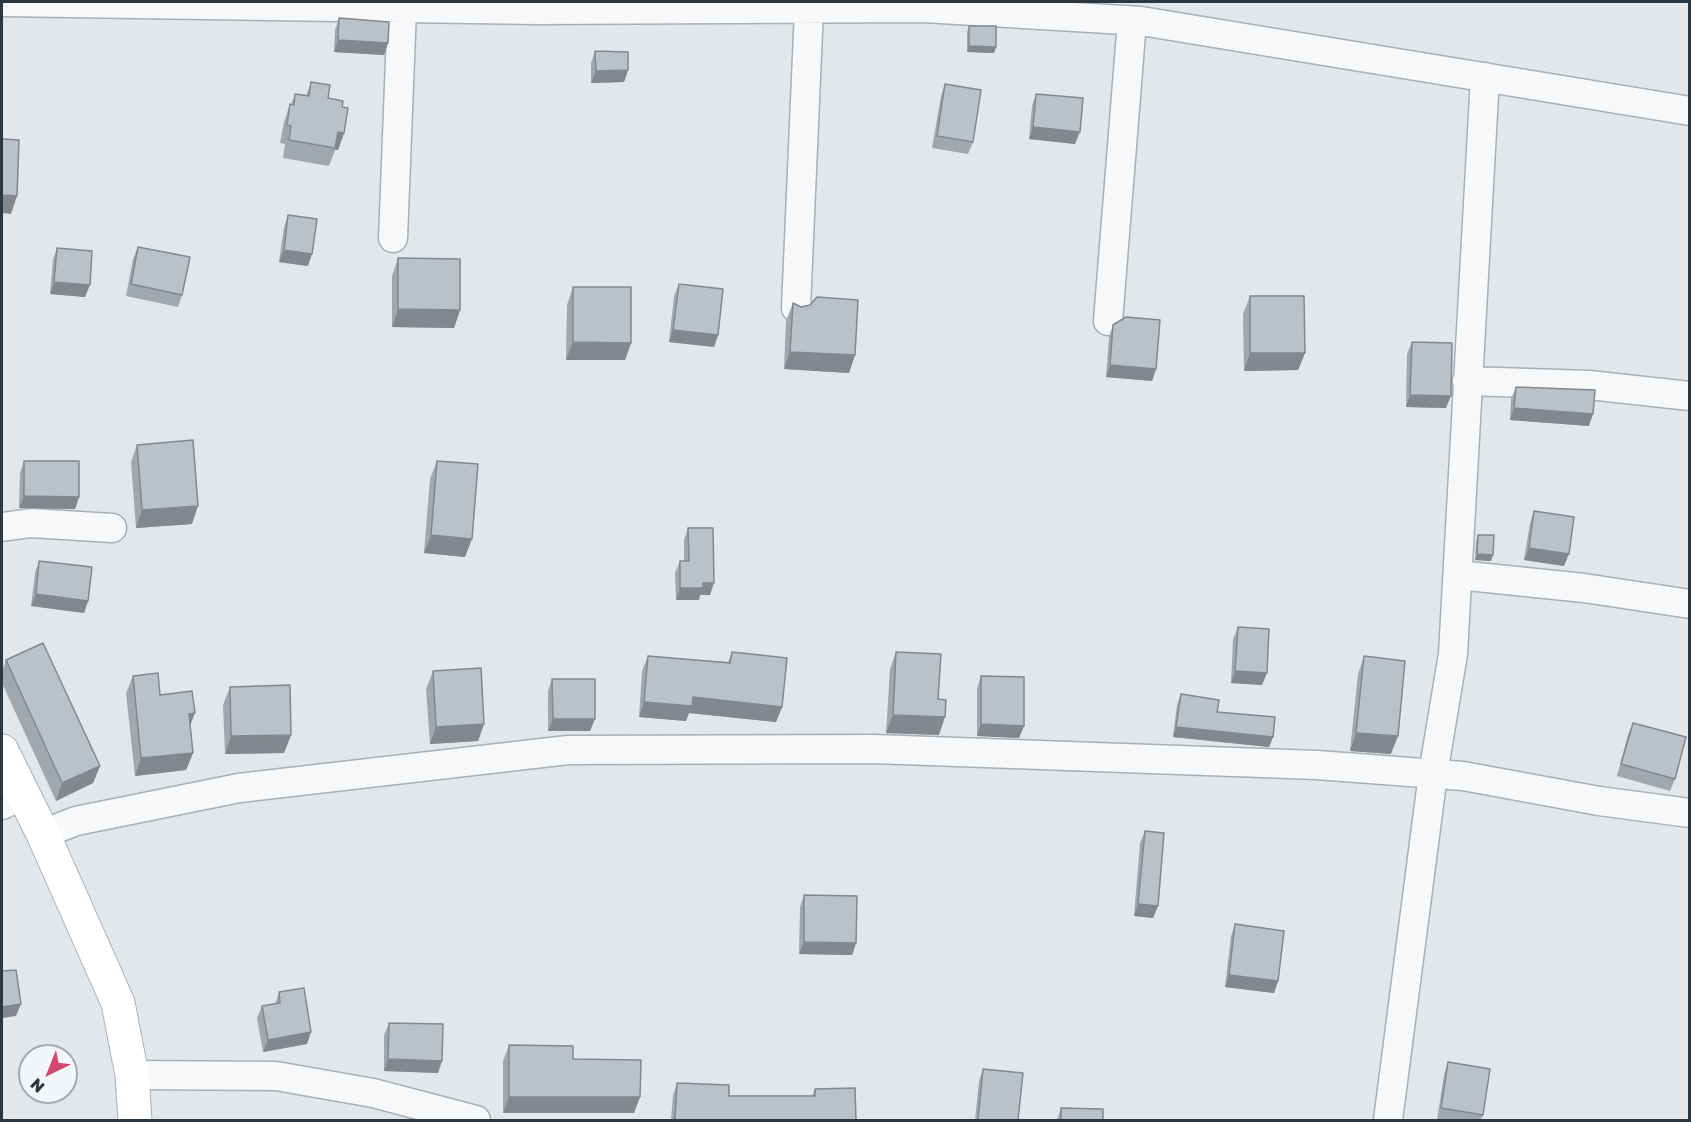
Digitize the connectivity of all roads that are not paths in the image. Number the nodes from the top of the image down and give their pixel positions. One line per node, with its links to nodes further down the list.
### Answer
1 (2, 2): 4 (street)
2 (914, 5): 3 (street); 5 (street)
3 (1030, 8): 6 (street)
4 (402, 9): 5 (street); 9 (street)
5 (809, 9): 10 (street)
6 (1132, 21): 7 (street); 11 (street)
7 (1485, 77): 8 (street); 12 (street)
8 (1689, 111)
9 (393, 238)
10 (796, 309)
11 (1108, 321)
12 (1467, 381): 13 (street); 16 (street)
13 (1689, 396)
14 (2, 527): 15 (street)
15 (112, 528)
16 (1458, 575): 17 (street); 19 (street)
17 (1689, 604)
18 (2, 751): 20 (street)
19 (1433, 774): 21 (street); 22 (street); 26 (street)
20 (13, 800): 22 (street)
21 (1689, 813)
22 (43, 834): 23 (street)
23 (132, 1075): 24 (street); 25 (street)
24 (135, 1120)
25 (476, 1120)
26 (1388, 1120)

